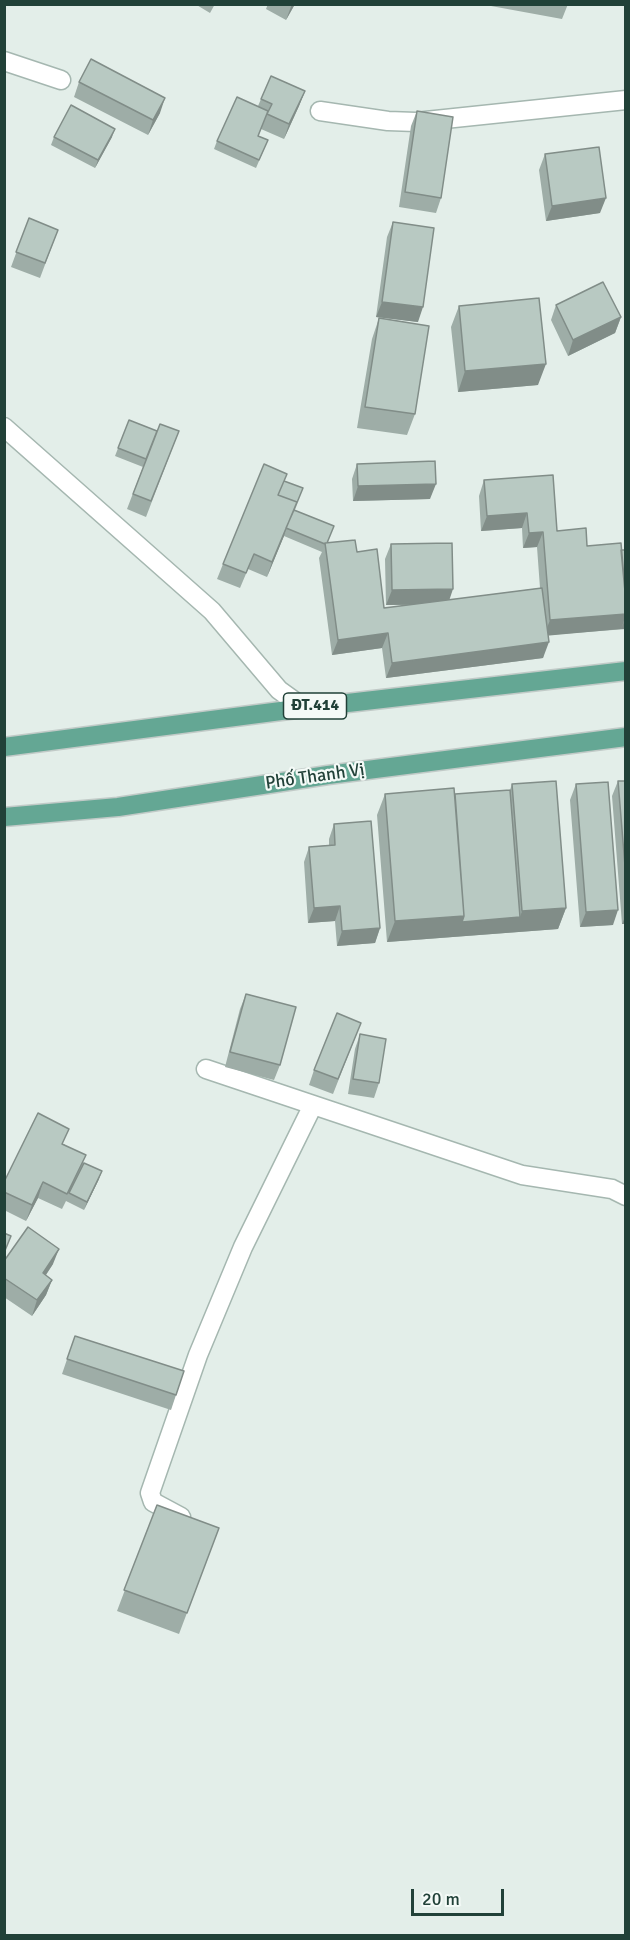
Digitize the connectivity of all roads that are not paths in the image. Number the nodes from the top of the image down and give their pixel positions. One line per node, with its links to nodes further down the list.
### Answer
1 (4, 61): 2 (street)
2 (61, 80)
3 (626, 100): 4 (street)
4 (320, 111)
5 (4, 427): 7 (street)
6 (626, 671): 7 (main road, ĐT.414)
7 (304, 708): 9 (main road, ĐT.414)
8 (626, 737): 10 (main road, Phố Thanh Vị)
9 (4, 747)
10 (4, 817)
11 (206, 1069): 12 (street)
12 (313, 1105): 13 (street); 14 (street)
13 (626, 1196)
14 (200, 1527)

